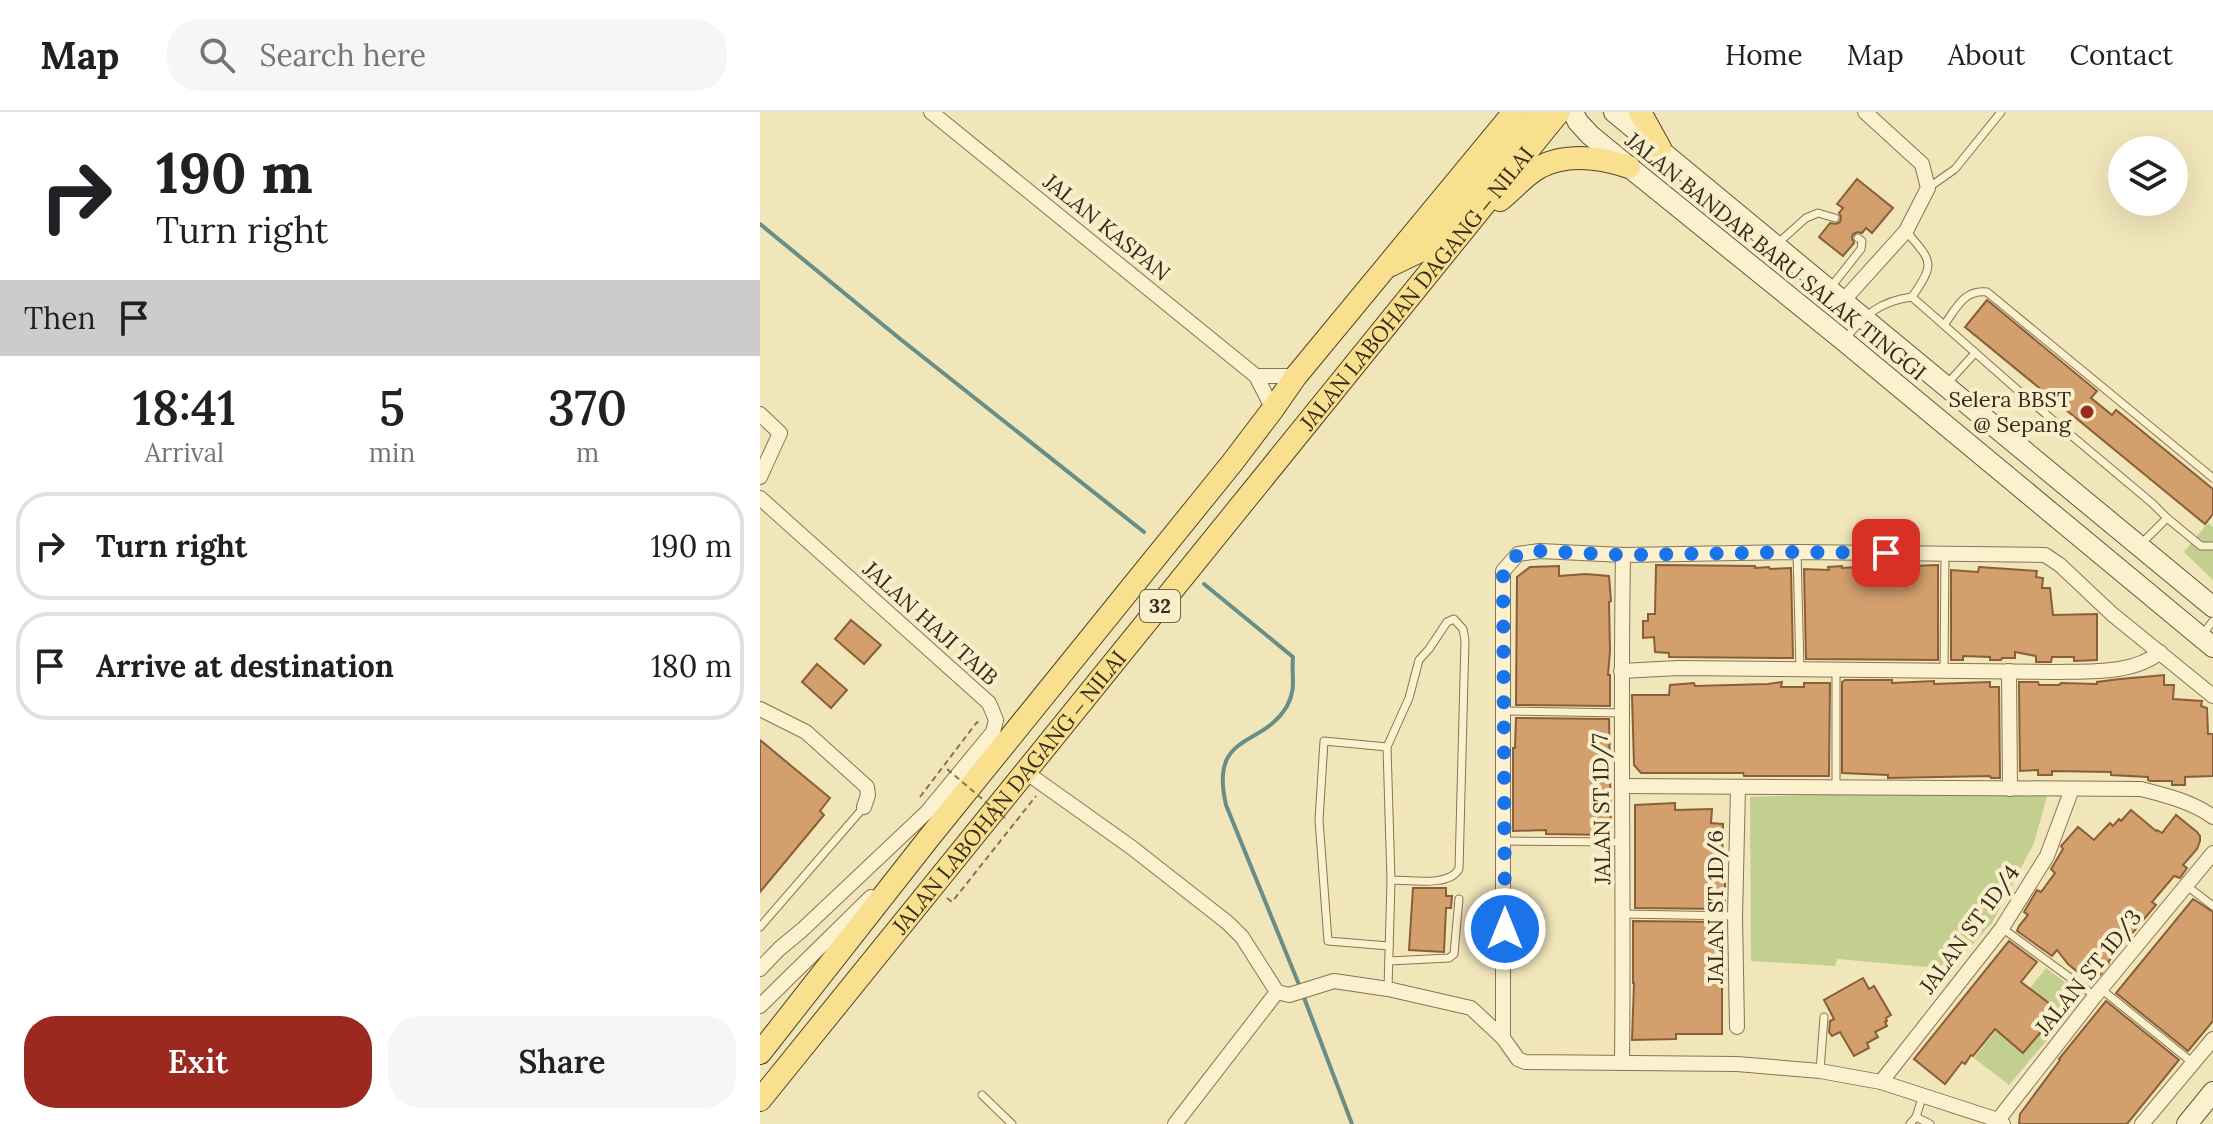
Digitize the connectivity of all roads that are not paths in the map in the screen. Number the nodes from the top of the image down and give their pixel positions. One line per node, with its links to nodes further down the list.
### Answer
1 (931, 112): 27 (street, JALAN KASPAN)
2 (1514, 112): 20 (main road, JALAN LABOHAN DAGANG ‒ NILAI / 32)
3 (1540, 112): 20 (main road)
4 (1559, 112): 19 (main road, JALAN LABOHAN DAGANG ‒ NILAI / 32)
5 (1573, 112): 11 (main road, JALAN BANDAR BARU SALAK TINGGI)
6 (1614, 112): 10 (main road)
7 (1640, 112): 10 (main road)
8 (1865, 112): 12 (street)
9 (2001, 112): 12 (lane)
10 (1660, 148): 14 (main road)
11 (1629, 167): 18 (main road, JALAN BANDAR BARU SALAK TINGGI); 19 (main road)
12 (1928, 188): 15 (street)
13 (1835, 218): 17 (lane)
14 (1754, 228): 17 (main road); 18 (main road)
15 (1906, 231): 21 (street); 22 (lane)
16 (1858, 238): 21 (lane)
17 (1776, 246): 21 (main road)
18 (1733, 251): 25 (main road, JALAN BANDAR BARU SALAK TINGGI)
19 (1437, 264): 95 (main road, JALAN LABOHAN DAGANG ‒ NILAI / 32)
20 (1383, 269): 28 (main road, JALAN LABOHAN DAGANG ‒ NILAI / 32)
21 (1835, 296): 23 (main road)
22 (1912, 297): 23 (lane); 24 (lane)
23 (1862, 318): 25 (lane); 29 (main road)
24 (1944, 325): 26 (lane); 33 (lane)
25 (1844, 341): 42 (main road, JALAN BANDAR BARU SALAK TINGGI)
26 (1975, 353): 29 (lane); 35 (lane)
27 (1256, 376): 28 (street); 30 (street)
28 (1296, 376): 30 (main road, JALAN LABOHAN DAGANG ‒ NILAI / 32)
29 (1945, 386): 36 (main road)
30 (1273, 409): 62 (main road, JALAN LABOHAN DAGANG ‒ NILAI / 32)
31 (760, 414): 32 (street)
32 (760, 477)
33 (2213, 478)
34 (760, 498): 74 (street, JALAN HAJI TAIB)
35 (2167, 518): 36 (lane); 37 (lane)
36 (2139, 546): 41 (main road)
37 (2213, 546)
38 (1797, 552): 39 (street); 40 (street); 44 (lane)
39 (1945, 554): 43 (street); 47 (lane)
40 (1623, 555): 46 (street, JALAN ST 1D/7); 51 (street)
41 (2213, 607)
42 (2209, 635)
43 (2160, 652): 48 (street); 49 (street)
44 (1800, 669): 45 (street); 46 (street)
45 (1836, 669): 47 (street); 57 (lane)
46 (1621, 671): 52 (street, JALAN ST 1D/7)
47 (1944, 671): 48 (street)
48 (2009, 671): 58 (street)
49 (2213, 696)
50 (760, 709): 60 (street)
51 (1503, 711): 52 (lane); 63 (street)
52 (1622, 713): 55 (street, JALAN ST 1D/7)
53 (1387, 747): 66 (lane); 66 (lane); 76 (lane)
54 (1039, 782): 80 (street)
55 (1622, 786): 56 (street); 64 (street, JALAN ST 1D/7)
56 (1738, 788): 57 (street); 71 (street, JALAN ST 1D/6)
57 (1836, 788): 58 (street)
58 (2010, 789): 59 (street)
59 (2072, 789): 61 (street); 73 (street, JALAN ST 1D/4)
60 (864, 807): 72 (lane)
61 (2213, 817)
62 (928, 839): 75 (street); 87 (main road, JALAN LABOHAN DAGANG ‒ NILAI / 32)
63 (1504, 841): 64 (lane); 85 (street)
64 (1622, 842): 70 (street, JALAN ST 1D/7)
65 (2213, 853): 67 (street, JALAN ST 1D/3)
66 (1391, 880): 76 (lane)
67 (2187, 886): 69 (lane); 81 (street, JALAN ST 1D/3)
68 (1459, 899): 77 (lane)
69 (2213, 906)
70 (1624, 914): 71 (lane); 88 (street, JALAN ST 1D/7)
71 (1735, 916): 84 (street, JALAN ST 1D/6)
72 (760, 927)
73 (2002, 928): 81 (lane); 91 (street, JALAN ST 1D/4)
74 (802, 930): 75 (street); 78 (street)
75 (824, 943): 82 (street)
76 (1389, 946): 77 (lane)
77 (1389, 961): 79 (lane)
78 (760, 969)
79 (1388, 989): 80 (street); 85 (street)
80 (1277, 992): 99 (street)
81 (2098, 992): 89 (lane); 97 (street, JALAN ST 1D/3)
82 (760, 1006)
83 (1824, 1017): 90 (lane)
84 (1737, 1027)
85 (1503, 1038): 88 (street)
86 (2213, 1039): 89 (street)
87 (760, 1053)
88 (1622, 1063): 90 (street)
89 (2193, 1063): 102 (street)
90 (1820, 1071): 91 (street)
91 (1881, 1082): 94 (street)
92 (2213, 1092): 103 (main road)
93 (982, 1095): 98 (lane)
94 (1923, 1095): 96 (lane); 97 (street)
95 (760, 1100)
96 (1916, 1117): 100 (lane); 101 (lane)
97 (2000, 1122)
98 (1012, 1124)
99 (1175, 1124)
100 (1910, 1124)
101 (1930, 1124)
102 (2142, 1124)
103 (2187, 1124)

